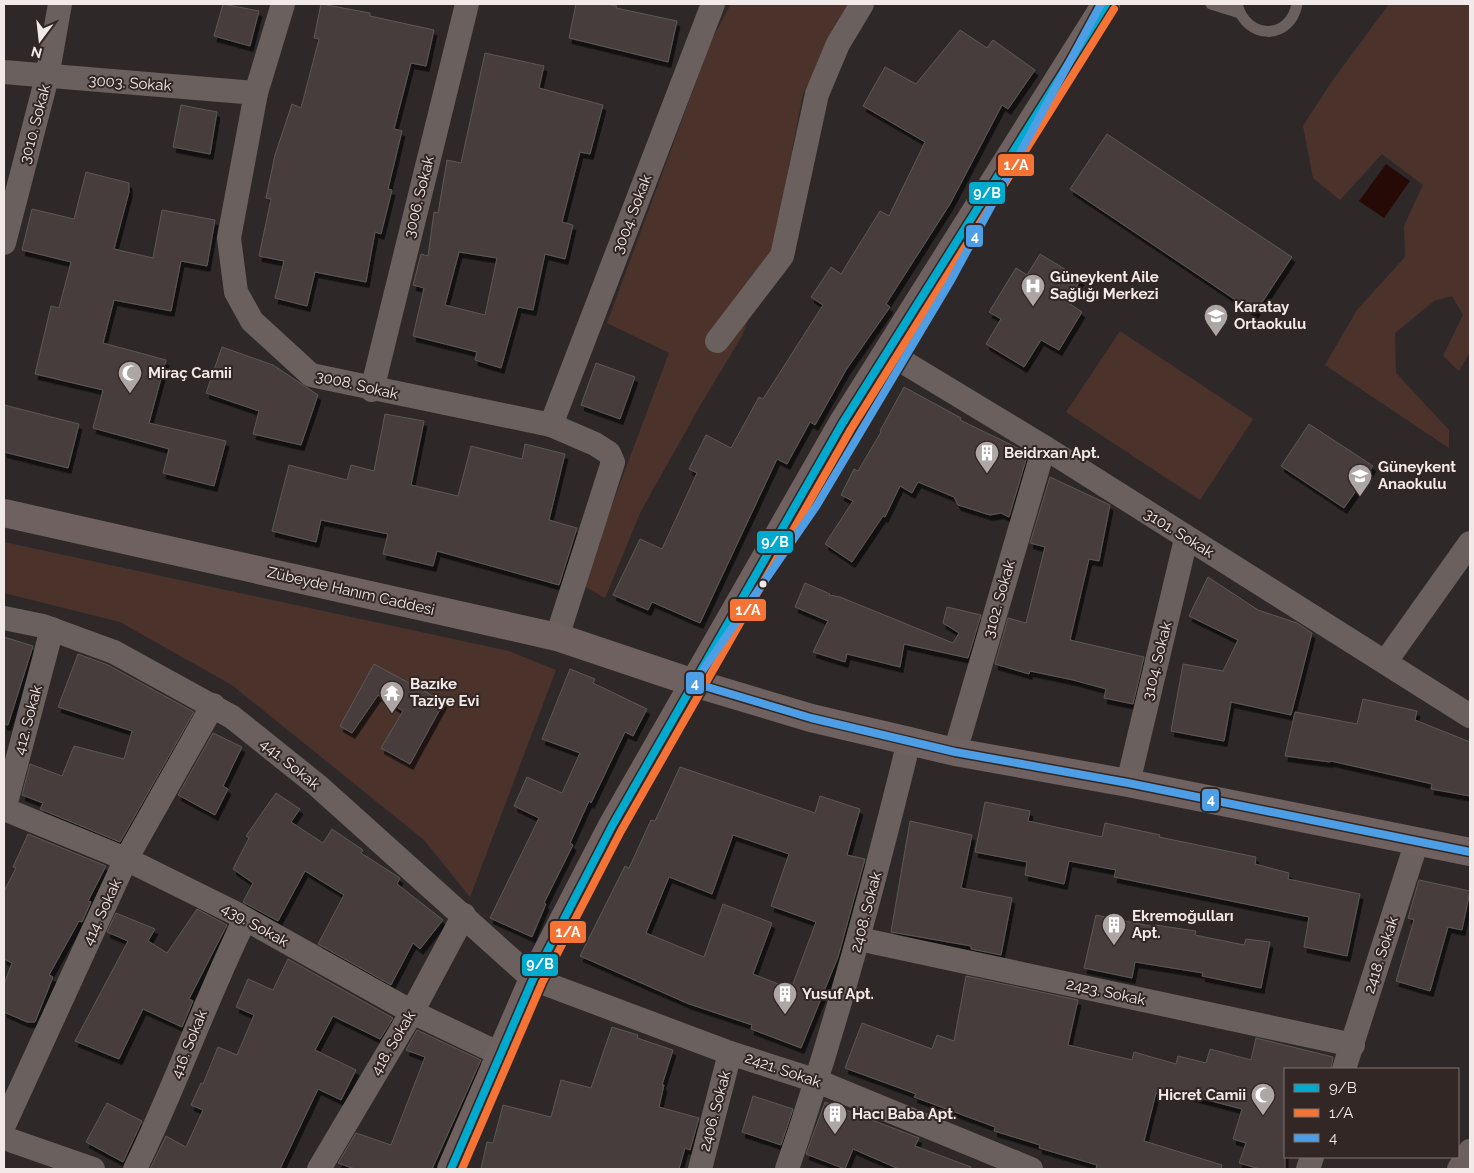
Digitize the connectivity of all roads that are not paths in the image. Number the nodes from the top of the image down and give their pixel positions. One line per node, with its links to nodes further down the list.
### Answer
1 (60, 4): 11 (street, 3010. Sokak)
2 (283, 4): 12 (street, 3008. Sokak)
3 (467, 4): 16 (street, 3006. Sokak)
4 (862, 4): 14 (street)
5 (1106, 4): 15 (street)
6 (1211, 4): 9 (lane)
7 (1297, 4): 9 (lane)
8 (710, 5): 17 (street, 3004. Sokak)
9 (1239, 9)
10 (4, 72): 11 (street, 3003. Sokak)
11 (47, 77): 12 (street, 3003. Sokak); 13 (street, 3010. Sokak)
12 (256, 93): 16 (street, 3008. Sokak)
13 (4, 243)
14 (717, 341)
15 (887, 352): 18 (street, 3101. Sokak); 26 (street)
16 (372, 390): 17 (street, 3008. Sokak)
17 (551, 425): 24 (street, 3008. Sokak)
18 (1044, 447): 20 (street, 3101. Sokak); 30 (street, 3102. Sokak)
19 (4, 513): 24 (street, Zübeyde Hanım Caddesi)
20 (1186, 539): 25 (street, 3101. Sokak); 31 (street, 3104. Sokak)
21 (1470, 543): 25 (street)
22 (4, 618): 23 (street, 441. Sokak)
23 (52, 629): 27 (street, 441. Sokak); 32 (street, 412. Sokak)
24 (557, 637): 26 (street, Zübeyde Hanım Caddesi)
25 (1386, 662): 28 (street, 3101. Sokak)
26 (694, 683): 29 (street, Zübeyde Hanım Caddesi); 39 (street)
27 (213, 705): 35 (street, 414. Sokak); 36 (street, 441. Sokak)
28 (1470, 716)
29 (909, 741): 30 (street, Zübeyde Hanım Caddesi); 38 (street, 2408. Sokak)
30 (955, 752): 31 (street, Zübeyde Hanım Caddesi)
31 (1128, 783): 33 (street, Zübeyde Hanım Caddesi)
32 (4, 810): 35 (street, 439. Sokak)
33 (1417, 841): 34 (street, Zübeyde Hanım Caddesi); 41 (street, 2418. Sokak)
34 (1470, 852)
35 (126, 858): 37 (street, 439. Sokak); 46 (street, 414. Sokak)
36 (464, 914): 39 (street, 441. Sokak); 40 (street, 418. Sokak)
37 (245, 919): 40 (street, 439. Sokak); 50 (street, 416. Sokak)
38 (859, 939): 41 (street, 2423. Sokak); 45 (street, 2408. Sokak)
39 (533, 979): 42 (street, 2421. Sokak); 43 (street)
40 (412, 1012): 43 (street, 439. Sokak); 51 (street, 418. Sokak)
41 (1353, 1045): 44 (street, 2418. Sokak)
42 (730, 1052): 45 (street, 2421. Sokak); 53 (street, 2406. Sokak)
43 (500, 1054): 52 (street)
44 (1344, 1068)
45 (817, 1081): 54 (street, 2408. Sokak); 55 (street, 2421. Sokak)
46 (4, 1125)
47 (4, 1138): 49 (street)
48 (1470, 1151): 56 (street)
49 (90, 1168)
50 (135, 1169)
51 (319, 1169)
52 (451, 1169)
53 (700, 1169)
54 (787, 1169)
55 (1031, 1169)
56 (1459, 1169)

